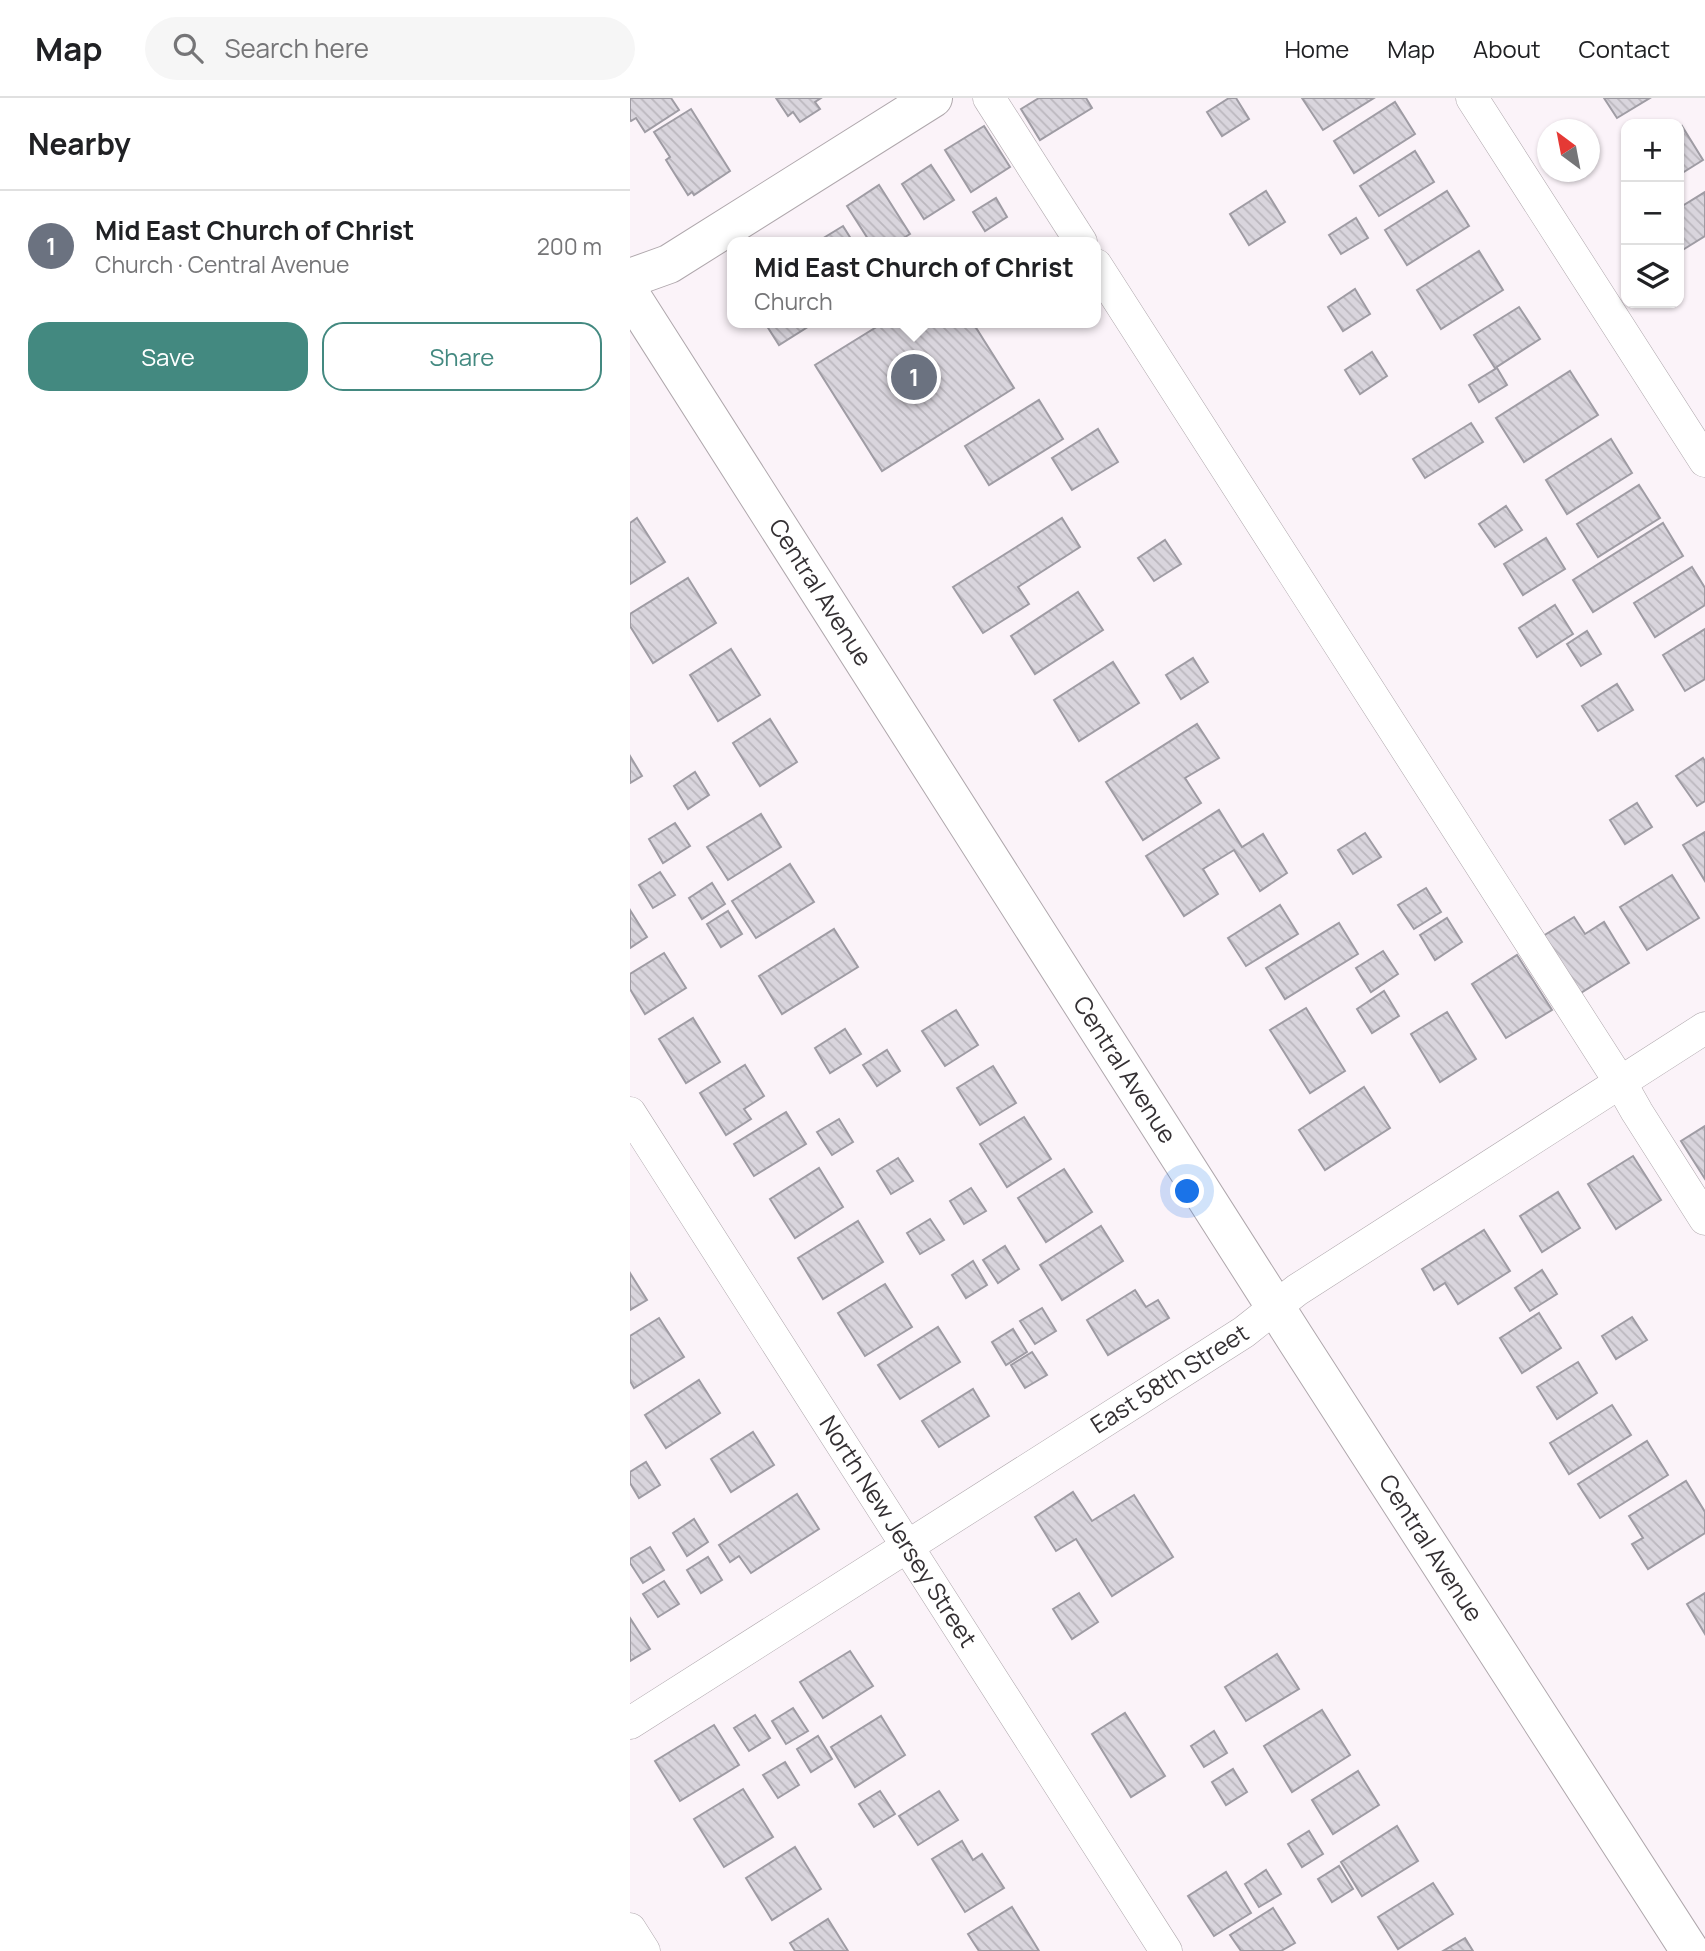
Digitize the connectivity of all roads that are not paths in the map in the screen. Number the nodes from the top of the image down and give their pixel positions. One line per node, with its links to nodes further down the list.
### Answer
1 (933, 98): 6 (main road)
2 (989, 98): 4 (street)
3 (1472, 98): 8 (street)
4 (1078, 237)
5 (1101, 273): 10 (street)
6 (630, 278)
7 (630, 294): 13 (main road, Central Avenue)
8 (1705, 461)
9 (1705, 1028): 10 (street, East 58th Street)
10 (1620, 1083): 12 (street); 13 (street, East 58th Street)
11 (630, 1113): 14 (street, North New Jersey Street)
12 (1705, 1219)
13 (1275, 1308): 14 (street, East 58th Street); 19 (main road, Central Avenue)
14 (908, 1545): 15 (street, East 58th Street); 18 (street, North New Jersey Street)
15 (630, 1723)
16 (630, 1928): 17 (street)
17 (644, 1951)
18 (1166, 1951)
19 (1690, 1951)

